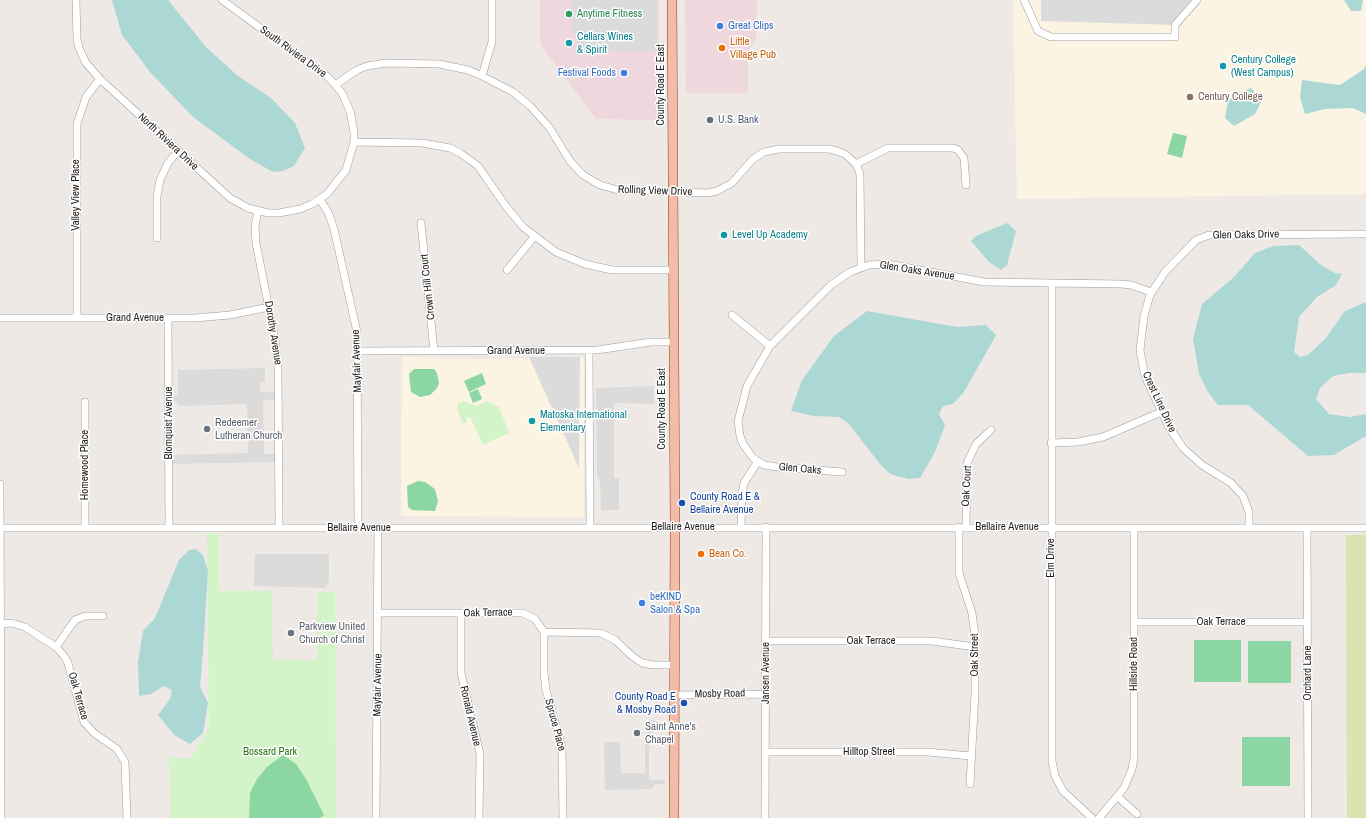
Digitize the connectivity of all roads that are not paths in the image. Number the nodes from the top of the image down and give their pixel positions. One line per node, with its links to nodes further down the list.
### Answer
1 (76, 0): 8 (street, North Riviera Drive)
2 (222, 0): 9 (street, South Riviera Drive)
3 (492, 0): 7 (street)
4 (672, 0): 14 (main road, County Road E East)
5 (1198, 0): 6 (street)
6 (1025, 3)
7 (482, 76): 9 (street, Rolling View Drive); 14 (street, Rolling View Drive)
8 (100, 79): 11 (street, North Riviera Drive); 29 (street, Valley View Place)
9 (336, 84): 10 (street, South Riviera Drive)
10 (354, 142): 15 (street, South Riviera Drive); 19 (street)
11 (178, 151): 16 (street, North Riviera Drive); 20 (street)
12 (856, 164): 13 (street); 14 (street, Rolling View Drive); 21 (street)
13 (966, 185)
14 (673, 191): 23 (main road, County Road E East)
15 (320, 200): 16 (street, North Riviera Drive); 34 (street, Mayfair Avenue)
16 (258, 211): 26 (street, Dorothy Avenue)
17 (421, 223): 35 (street, Crown Hill Court)
18 (1366, 234): 25 (street, Glen Oaks Drive)
19 (534, 237): 22 (street); 23 (street)
20 (157, 238)
21 (861, 267): 24 (street, Glen Oaks Avenue); 32 (street, Glen Oaks Avenue)
22 (507, 270)
23 (674, 270): 31 (main road, County Road E East)
24 (1052, 283): 25 (street, Glen Oaks Avenue); 39 (street, Elm Drive)
25 (1151, 292): 37 (street, Crest Line Drive)
26 (269, 307): 30 (street, Grand Avenue); 51 (street, Dorothy Avenue)
27 (732, 315): 32 (street)
28 (0, 318): 29 (street, Grand Avenue)
29 (77, 318): 30 (street, Grand Avenue)
30 (168, 318): 50 (street, Blomquist Avenue)
31 (674, 342): 33 (street, Grand Avenue); 44 (main road, County Road E East)
32 (770, 346): 40 (street, Glen Oaks Avenue)
33 (589, 350): 35 (street, Grand Avenue); 43 (street)
34 (358, 351): 35 (street, Grand Avenue); 52 (street, Mayfair Avenue)
35 (434, 351)
36 (85, 402): 49 (street, Homewood Place)
37 (1161, 412): 39 (street); 56 (street, Crest Line Drive)
38 (992, 430): 47 (street, Oak Court)
39 (1052, 443): 54 (street, Elm Drive)
40 (758, 462): 41 (street, Glen Oaks); 45 (street)
41 (842, 472)
42 (0, 484): 48 (street)
43 (590, 527): 44 (street, Bellaire Avenue); 53 (street, Bellaire Avenue)
44 (675, 527): 45 (street, Bellaire Avenue); 69 (main road, County Road E East)
45 (741, 527): 46 (street, Bellaire Avenue)
46 (766, 527): 47 (street, Bellaire Avenue); 66 (street, Jansen Avenue)
47 (962, 527): 54 (street, Bellaire Avenue); 68 (street, Oak Street)
48 (0, 528): 49 (street, Bellaire Avenue); 64 (street)
49 (86, 528): 50 (street, Bellaire Avenue)
50 (169, 528): 51 (street, Bellaire Avenue)
51 (279, 528): 52 (street, Bellaire Avenue)
52 (358, 528): 53 (street, Bellaire Avenue)
53 (378, 528): 59 (street, Mayfair Avenue)
54 (1051, 528): 55 (street, Bellaire Avenue); 85 (street, Elm Drive)
55 (1134, 528): 56 (street, Bellaire Avenue); 62 (street, Hillside Road)
56 (1249, 528): 57 (street, Bellaire Avenue)
57 (1307, 528): 58 (street, Bellaire Avenue); 63 (street, Orchard Lane)
58 (1366, 528)
59 (379, 613): 60 (street, Oak Terrace); 80 (street, Mayfair Avenue)
60 (461, 614): 65 (street, Oak Terrace); 81 (street, Ronald Avenue)
61 (103, 616): 67 (street)
62 (1134, 622): 63 (street, Oak Terrace); 76 (street, Hillside Road)
63 (1307, 622): 87 (street, Orchard Lane)
64 (0, 624): 67 (street, Oak Terrace); 72 (street)
65 (544, 632): 69 (street); 82 (street, Spruce Place)
66 (766, 641): 68 (street, Oak Terrace); 70 (street, Jansen Avenue)
67 (56, 647): 79 (street, Oak Terrace)
68 (975, 647): 74 (street, Oak Street)
69 (674, 665): 71 (main road, County Road E East)
70 (766, 694): 71 (street, Mosby Road); 73 (street, Jansen Avenue)
71 (674, 695): 83 (main road, County Road E East)
72 (0, 721): 78 (street)
73 (766, 752): 74 (street, Hilltop Street); 84 (street, Jansen Avenue)
74 (971, 756): 75 (street, Oak Street)
75 (970, 784)
76 (1118, 797): 77 (street); 86 (street, Hillside Road)
77 (1137, 814)
78 (1, 818)
79 (127, 818)
80 (376, 818)
81 (479, 818)
82 (563, 818)
83 (674, 818)
84 (765, 818)
85 (1092, 818)
86 (1099, 818)
87 (1308, 818)

